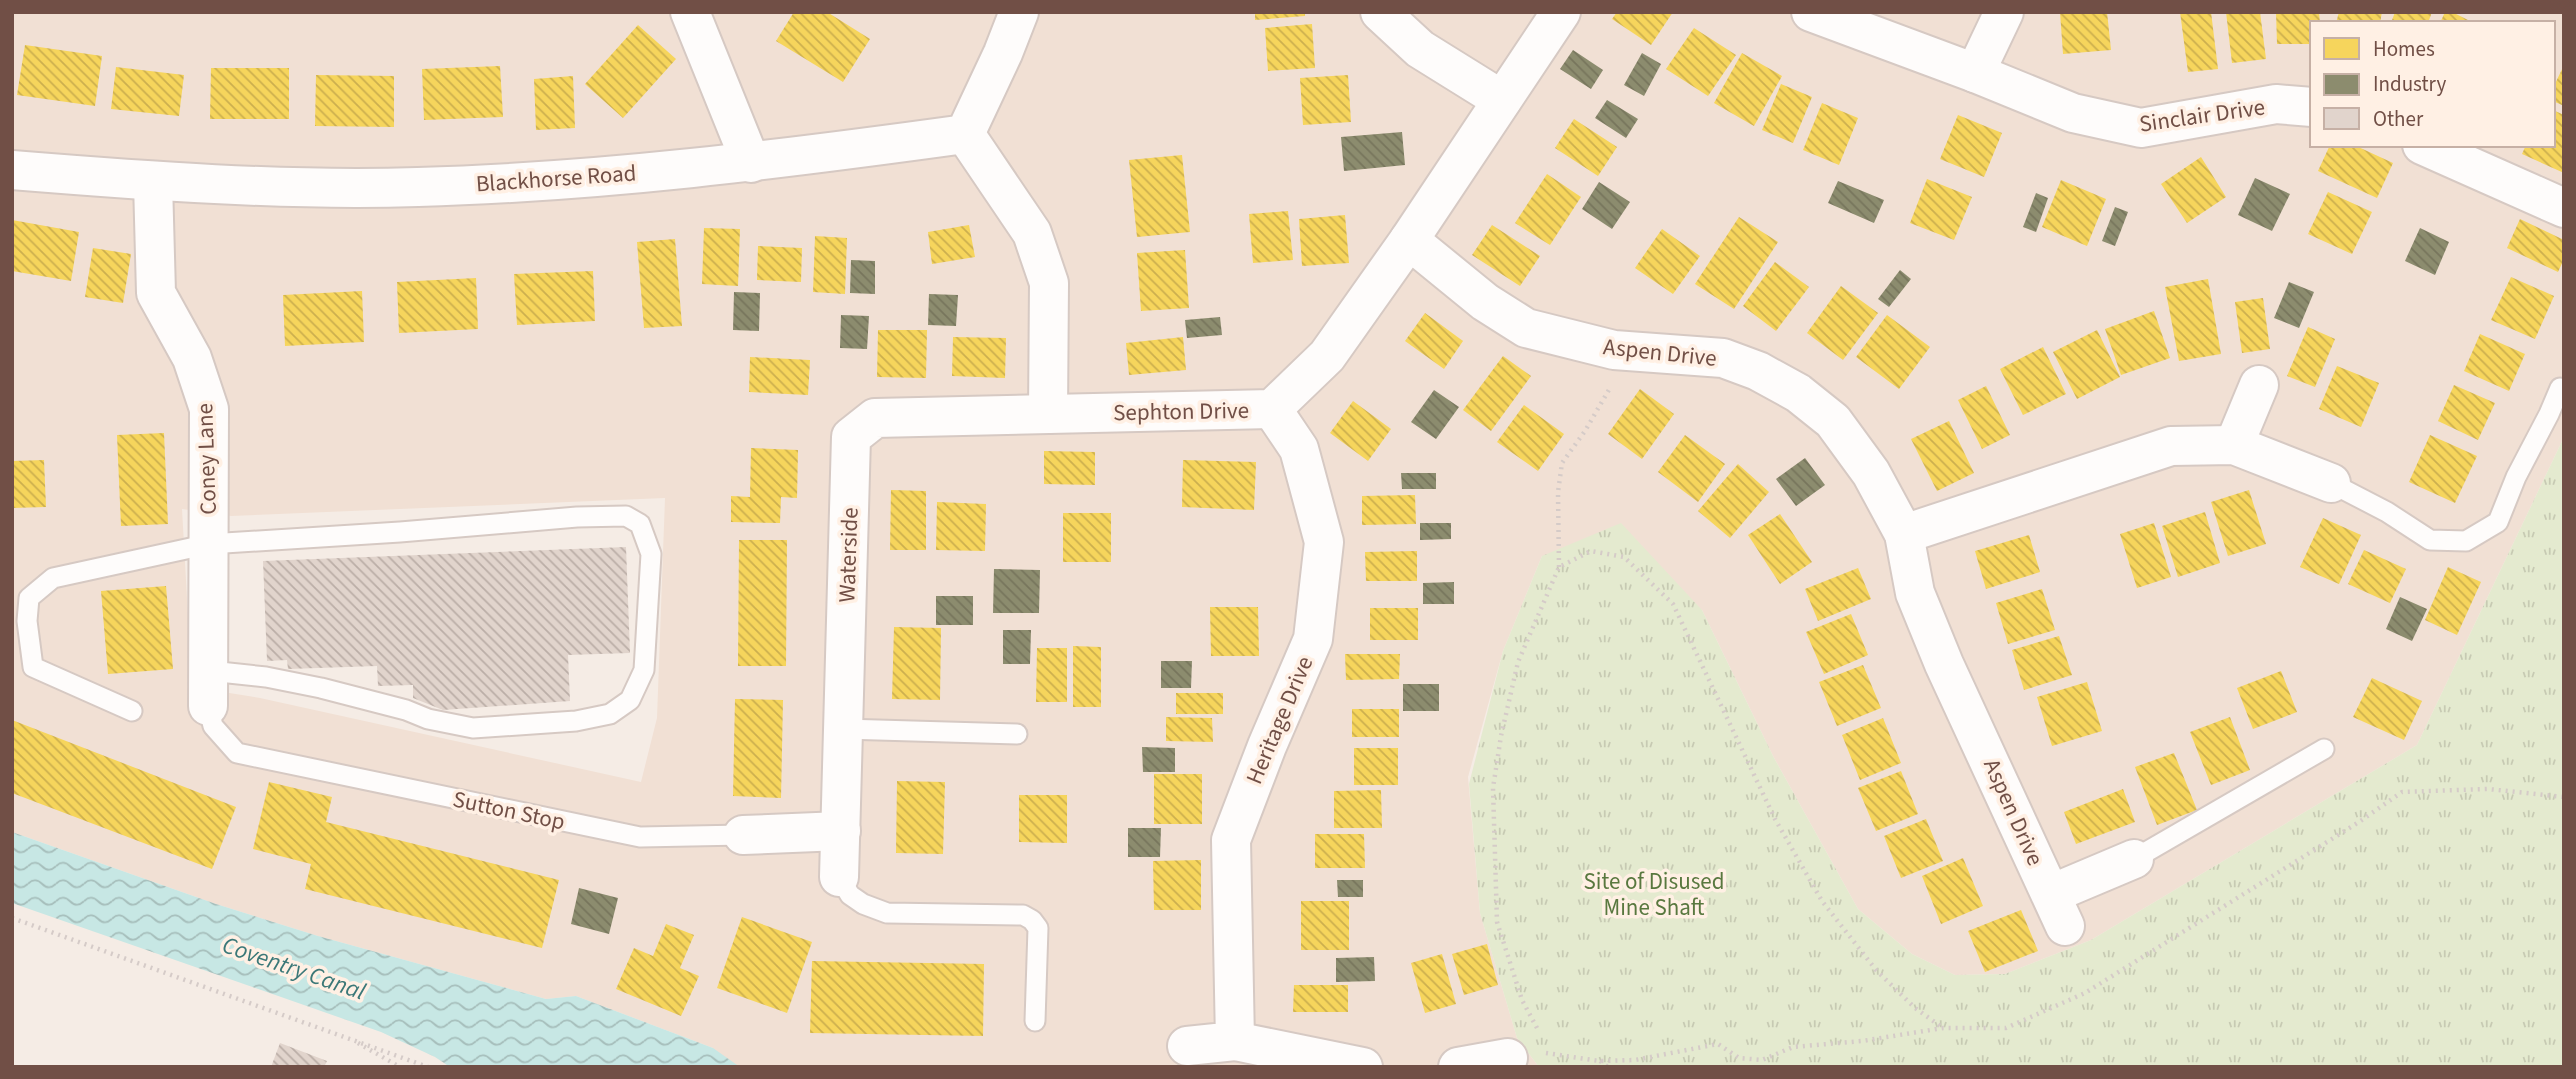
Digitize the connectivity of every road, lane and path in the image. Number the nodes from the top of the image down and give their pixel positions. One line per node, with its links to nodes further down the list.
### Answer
1 (690, 12): 12 (street)
2 (1019, 12): 10 (street)
3 (1380, 12): 8 (street)
4 (1561, 12): 8 (street, Sephton Drive)
5 (1811, 12): 7 (street, Sinclair Drive)
6 (2004, 12): 7 (street)
7 (1975, 73): 9 (street, Sinclair Drive)
8 (1503, 100): 16 (street, Sephton Drive)
9 (2310, 107)
10 (965, 134): 12 (street, Blackhorse Road); 21 (street)
11 (2427, 147): 15 (street)
12 (751, 163): 14 (street, Blackhorse Road)
13 (12, 170): 14 (street, Blackhorse Road)
14 (153, 182): 25 (street, Coney Lane)
15 (2564, 208)
16 (1409, 240): 17 (street, Aspen Drive); 20 (street, Sephton Drive)
17 (1614, 350): 24 (street, Aspen Drive); 26 (path)
18 (2259, 385): 22 (street)
19 (2560, 388): 23 (lane)
20 (1272, 409): 21 (street, Sephton Drive); 41 (street, Heritage Drive)
21 (1048, 414): 29 (street, Waterside)
22 (2234, 445): 23 (street); 24 (street)
23 (2330, 483)
24 (1904, 534): 34 (street, Aspen Drive)
25 (209, 544): 27 (street, Coney Lane); 27 (lane); 28 (lane)
26 (1559, 568): 38 (path); 39 (path)
27 (209, 689): 33 (lane, Sutton Stop)
28 (132, 711)
29 (843, 729): 30 (lane); 32 (street, Waterside)
30 (1017, 734)
31 (2324, 749): 34 (lane)
32 (841, 831): 33 (street, Sutton Stop); 35 (street, Waterside)
33 (743, 835)
34 (2134, 859)
35 (839, 877): 37 (lane)
36 (12, 918): 40 (path)
37 (1035, 1021)
38 (1943, 1028)
39 (1539, 1032)
40 (345, 1036): 46 (path); 47 (path)
41 (1235, 1041): 43 (street); 48 (street)
42 (1544, 1042): 44 (path)
43 (1187, 1045)
44 (1550, 1053): 45 (path); 50 (path)
45 (1508, 1058): 49 (street)
46 (400, 1067)
47 (428, 1067)
48 (1363, 1067)
49 (1458, 1067)
50 (1608, 1067)

